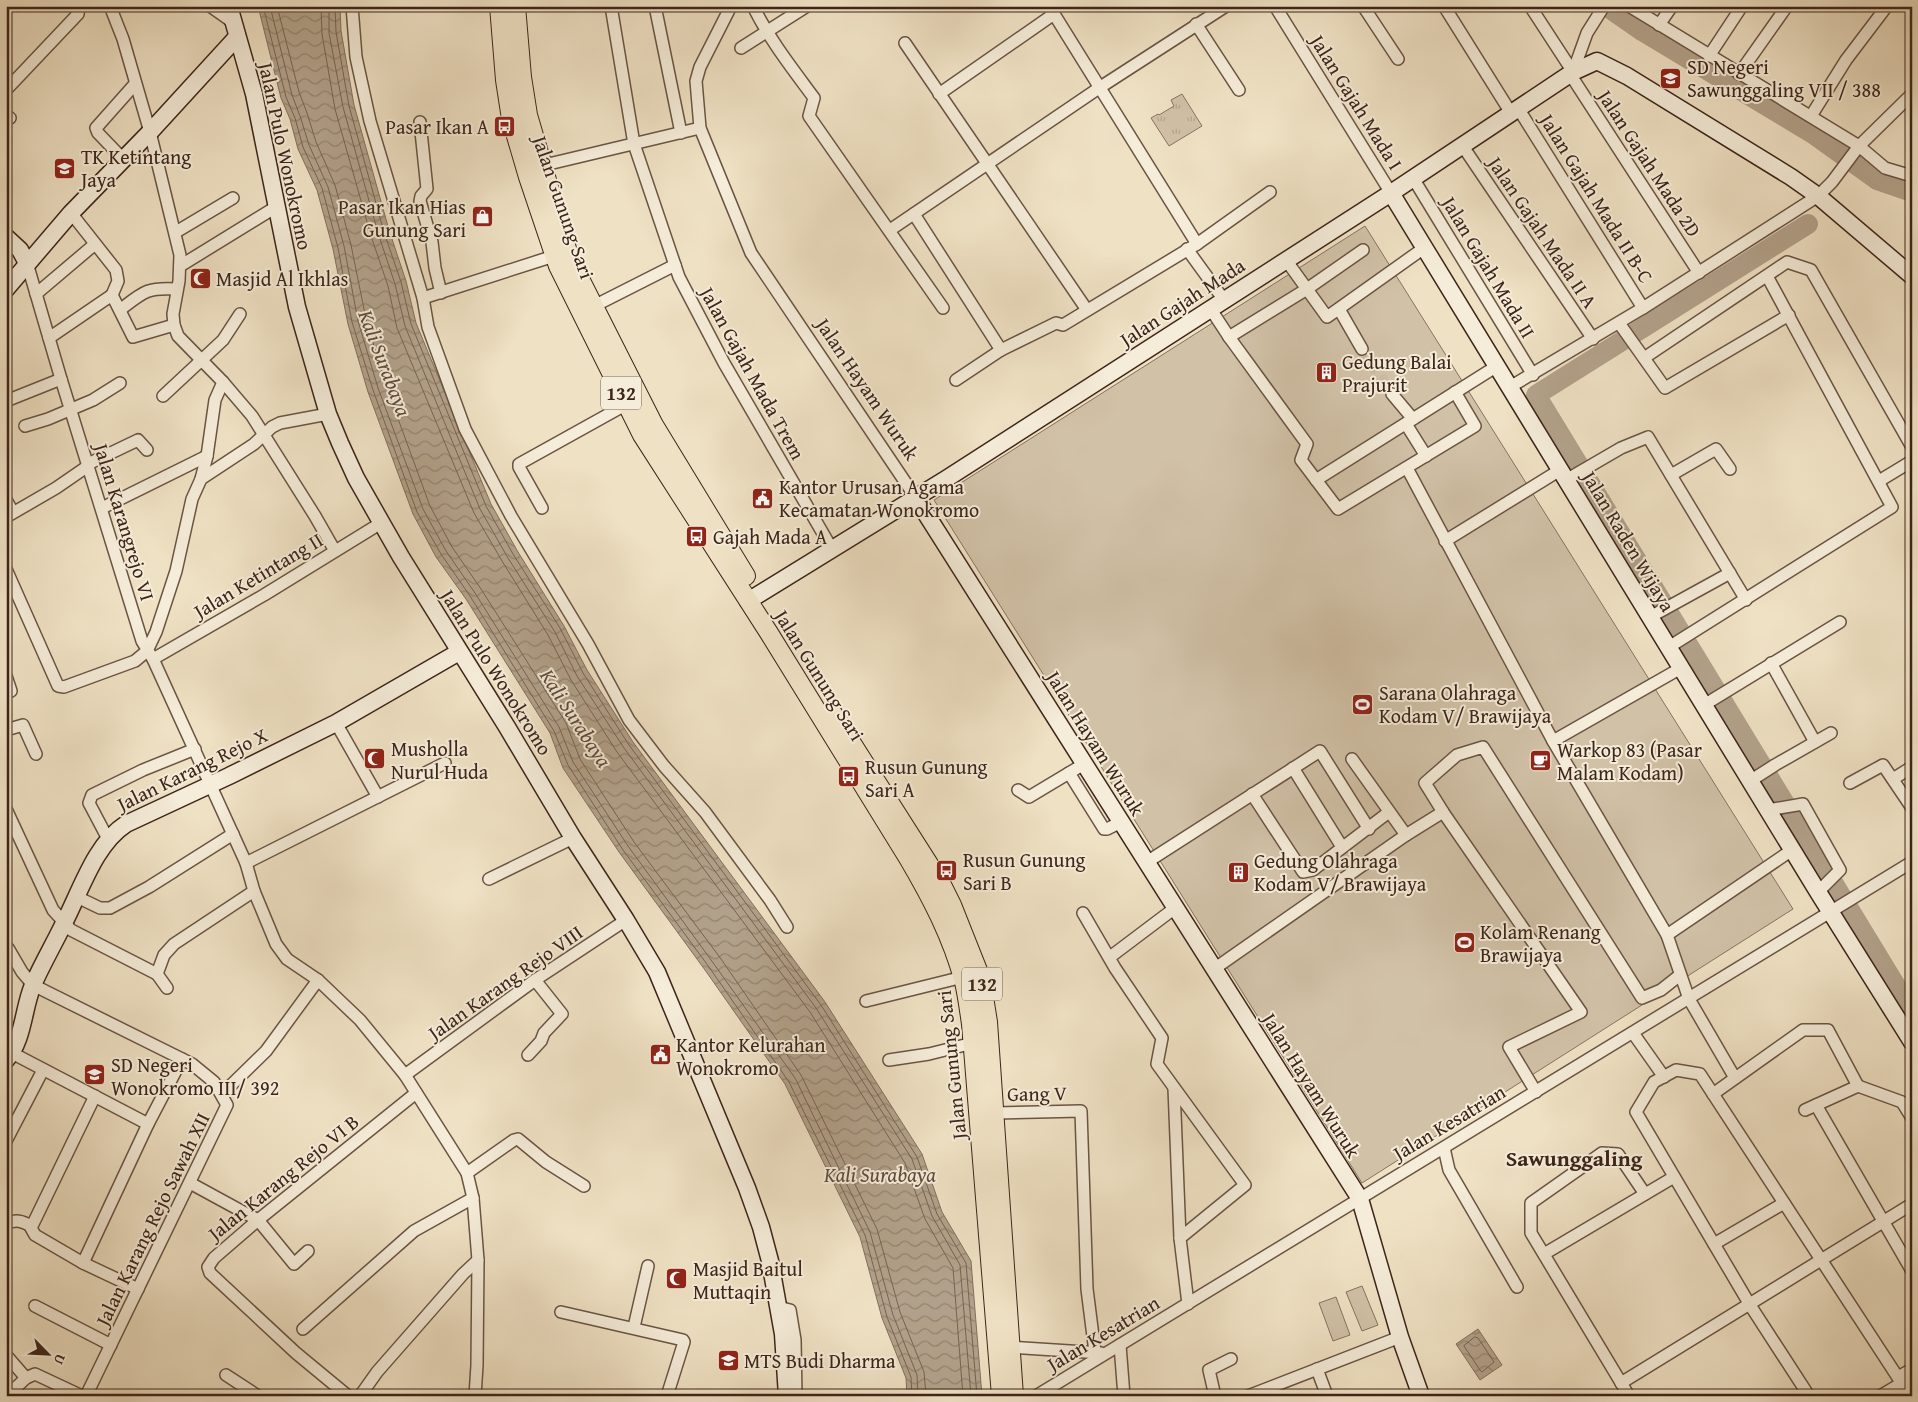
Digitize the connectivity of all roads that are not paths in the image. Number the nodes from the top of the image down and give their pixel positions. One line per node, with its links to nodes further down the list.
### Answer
1 (79, 6): 37 (street)
2 (110, 6): 35 (street)
3 (210, 6): 27 (street)
4 (229, 6): 27 (street, Jalan Pulo Wonokromo)
5 (352, 6): 83 (street)
6 (499, 6): 52 (main road, Jalan Gunung Sari / 132)
7 (516, 6): 52 (main road, Jalan Gunung Sari / 132)
8 (611, 6): 47 (street, Jalan Gajah Mada Trem)
9 (655, 6): 46 (street)
10 (731, 6): 44 (street, Jalan Hayam Wuruk)
11 (753, 6): 28 (street)
12 (807, 6): 28 (street)
13 (1226, 6): 25 (street)
14 (1275, 6): 56 (street, Jalan Gajah Mada I)
15 (1363, 6): 32 (street)
16 (1444, 6): 41 (street, Jalan Gajah Mada II B-C)
17 (1530, 6): 33 (street, Jalan Gajah Mada 2D)
18 (1629, 6): 26 (street)
19 (1672, 6): 26 (street)
20 (1742, 6): 31 (street)
21 (1787, 6): 34 (street)
22 (1887, 6): 42 (street)
23 (1603, 8): 33 (street)
24 (1052, 10): 36 (street); 39 (street)
25 (1196, 24): 36 (street); 38 (street)
26 (1659, 25): 31 (street)
27 (235, 30): 45 (street); 59 (street, Jalan Pulo Wonokromo)
28 (767, 32): 30 (street); 62 (street)
29 (904, 43): 39 (street)
30 (741, 48)
31 (1709, 56): 34 (street)
32 (1398, 58)
33 (1571, 73): 41 (street, Jalan Gajah Mada); 57 (street, Jalan Gajah Mada); 74 (street, Jalan Gajah Mada 2D)
34 (1739, 74): 42 (street)
35 (135, 84): 45 (street); 50 (street)
36 (1099, 88): 51 (street); 66 (street)
37 (6, 90)
38 (1239, 90)
39 (939, 94): 51 (street)
40 (1912, 94): 49 (street)
41 (1514, 111): 48 (street, Jalan Gajah Mada); 87 (street, Jalan Gajah Mada II B-C)
42 (1811, 116): 49 (street)
43 (420, 122): 80 (street)
44 (700, 128): 46 (street); 132 (street, Jalan Hayam Wuruk)
45 (150, 132): 50 (street); 63 (street)
46 (681, 133): 47 (street)
47 (634, 144): 52 (street); 72 (street, Jalan Gajah Mada Trem)
48 (1462, 145): 54 (street, Jalan Gajah Mada); 97 (street, Jalan Gajah Mada II A)
49 (1852, 155): 53 (street); 57 (street)
50 (123, 159): 60 (street)
51 (987, 164): 61 (street); 90 (street)
52 (534, 167): 69 (main road, Jalan Gunung Sari / 132); 85 (main road, Jalan Gunung Sari / 132)
53 (1912, 176)
54 (1413, 178): 56 (street, Jalan Gajah Mada); 103 (street, Jalan Gajah Mada II)
55 (1270, 192): 66 (street)
56 (1391, 192): 67 (street, Jalan Raden Wijaya); 70 (street, Jalan Gajah Mada)
57 (1818, 196): 74 (street); 76 (street, Jalan Gajah Mada)
58 (233, 198): 63 (street)
59 (276, 207): 73 (street); 115 (street, Jalan Pulo Wonokromo)
60 (71, 213): 65 (street); 71 (street)
61 (914, 214): 62 (street); 99 (street)
62 (890, 230): 86 (street)
63 (176, 232): 73 (street)
64 (6, 237): 71 (street)
65 (95, 244): 81 (street); 82 (street)
66 (1192, 246): 84 (street); 90 (street)
67 (1424, 248): 88 (street); 102 (street, Jalan Raden Wijaya)
68 (1363, 250): 79 (street)
69 (554, 256): 80 (street); 113 (main road, Jalan Gunung Sari / 132)
70 (1286, 260): 79 (street); 84 (street, Jalan Gajah Mada)
71 (27, 262): 77 (street); 81 (street, Jalan Karangrejo VI)
72 (675, 265): 85 (street); 139 (street, Jalan Gajah Mada Trem)
73 (180, 266): 78 (street)
74 (1699, 273): 87 (street)
75 (1767, 276): 92 (street); 100 (street); 119 (street)
76 (1912, 276)
77 (6, 289)
78 (177, 289): 89 (street); 93 (street)
79 (1307, 289): 88 (street); 95 (street)
80 (441, 293): 83 (street)
81 (36, 294): 96 (street, Jalan Karangrejo VI)
82 (112, 295): 89 (street); 96 (street)
83 (423, 298): 201 (street)
84 (1217, 304): 95 (street); 132 (street, Jalan Gajah Mada)
85 (594, 306): 143 (main road, Jalan Gunung Sari / 132)
86 (943, 308)
87 (1643, 308): 94 (street)
88 (1339, 309): 98 (street)
89 (120, 310): 93 (street)
90 (1087, 310): 99 (street)
91 (240, 314): 101 (street)
92 (1789, 315): 100 (street); 131 (street)
93 (174, 325): 101 (street)
94 (1626, 332): 97 (street); 100 (street)
95 (1229, 337): 130 (street)
96 (49, 338): 104 (street, Jalan Karangrejo VI)
97 (1593, 339): 103 (street)
98 (1362, 349)
99 (1001, 350): 105 (street)
100 (1644, 358)
101 (200, 361): 106 (street); 111 (street)
102 (1497, 366): 108 (street, Jalan Raden Wijaya); 109 (street)
103 (1533, 375): 108 (street)
104 (61, 380): 112 (street); 114 (street, Jalan Karangrejo VI)
105 (956, 380)
106 (223, 382): 118 (street); 121 (street)
107 (120, 383): 114 (street)
108 (1510, 387): 128 (street, Jalan Raden Wijaya)
109 (1455, 392): 116 (street); 122 (street)
110 (1392, 394): 116 (street)
111 (163, 396)
112 (6, 400)
113 (627, 404): 135 (street); 143 (main road, Jalan Gunung Sari / 132)
114 (71, 408): 117 (street); 124 (street, Jalan Karangrejo VI)
115 (328, 414): 118 (street); 137 (street, Jalan Pulo Wonokromo)
116 (1410, 421): 122 (street); 130 (street)
117 (25, 426)
118 (263, 434): 129 (street); 140 (street)
119 (1912, 448)
120 (146, 450): 124 (street)
121 (207, 456): 129 (street); 134 (street)
122 (1426, 456): 125 (street)
123 (1912, 461): 131 (street)
124 (88, 465): 134 (street, Jalan Karangrejo VI); 136 (street)
125 (1407, 468): 130 (street); 138 (street)
126 (1730, 469): 127 (street)
127 (1671, 475): 128 (street); 142 (street)
128 (1566, 476): 138 (street); 145 (street, Jalan Raden Wijaya)
129 (201, 479): 149 (street)
130 (1316, 480)
131 (1878, 481): 144 (street)
132 (916, 498): 139 (street, Jalan Gajah Mada); 164 (street, Jalan Hayam Wuruk)
133 (6, 500): 136 (street)
134 (102, 508): 149 (street, Jalan Karangrejo VI)
135 (542, 508)
136 (10, 514)
137 (381, 523): 140 (street, Jalan Ketintang II); 148 (street, Jalan Pulo Wonokromo)
138 (1445, 541): 158 (street)
139 (832, 549): 143 (street, Jalan Gajah Mada)
140 (335, 551): 149 (street, Jalan Ketintang II)
141 (6, 569): 149 (street, Jalan Ketintang II)
142 (1730, 573): 144 (street); 145 (street)
143 (753, 598): 188 (main road, Jalan Gunung Sari / 132)
144 (1746, 600): 147 (street)
145 (1654, 614): 147 (street, Jalan Raden Wijaya)
146 (1840, 622): 150 (street)
147 (1673, 644): 151 (street, Jalan Raden Wijaya)
148 (459, 652): 155 (street, Jalan Karang Rejo X); 184 (street, Jalan Pulo Wonokromo)
149 (150, 655): 160 (street, Jalan Karangrejo VI)
150 (1771, 662): 154 (street); 159 (street)
151 (1681, 668): 154 (street, Jalan Raden Wijaya); 158 (street)
152 (6, 676): 153 (street)
153 (11, 691)
154 (1709, 701): 168 (street, Jalan Raden Wijaya)
155 (336, 723): 171 (street, Jalan Karang Rejo X); 174 (street)
156 (6, 730): 161 (street)
157 (1831, 733): 159 (street)
158 (1553, 741): 202 (street)
159 (1815, 742): 168 (street)
160 (195, 749): 171 (street, Jalan Karangrejo VI); 185 (street)
161 (36, 754)
162 (1352, 759): 178 (street)
163 (445, 762): 174 (street)
164 (1084, 764): 167 (street); 180 (street, Jalan Hayam Wuruk)
165 (1912, 767): 169 (street)
166 (1293, 768): 173 (street); 181 (street); 186 (street)
167 (1069, 773): 172 (street); 180 (street)
168 (1756, 778): 177 (street, Jalan Raden Wijaya)
169 (1893, 780): 170 (street); 175 (street)
170 (1850, 783)
171 (210, 784): 182 (street, Jalan Karangrejo VI); 185 (street, Jalan Karang Rejo X)
172 (1018, 790)
173 (1252, 794): 186 (street); 189 (street)
174 (378, 797): 190 (street)
175 (1912, 808)
176 (6, 809): 200 (street)
177 (1772, 809): 187 (street, Jalan Raden Wijaya); 193 (street)
178 (1389, 812): 181 (street); 183 (street)
179 (1443, 812): 183 (street); 207 (street); 228 (street)
180 (1121, 822): 189 (street, Jalan Hayam Wuruk)
181 (1369, 829): 186 (street)
182 (233, 834): 190 (street, Jalan Karangrejo VI); 195 (street)
183 (1406, 835): 205 (street)
184 (573, 838): 192 (street); 199 (street, Jalan Pulo Wonokromo)
185 (108, 839): 195 (street, Jalan Karang Rejo X)
186 (1342, 847)
187 (1792, 850): 193 (street, Jalan Raden Wijaya); 202 (street)
188 (914, 855): 208 (main road, Jalan Gunung Sari / 132); 233 (main road, Jalan Gunung Sari / 132)
189 (1147, 862): 196 (street, Jalan Hayam Wuruk)
190 (246, 863): 194 (street, Jalan Karangrejo VI)
191 (1910, 867): 197 (street, Jalan Kesatrian)
192 (489, 880)
193 (1826, 883): 197 (street, Jalan Raden Wijaya)
194 (254, 891): 206 (street); 209 (street, Jalan Karangrejo VI)
195 (77, 897): 200 (street, Jalan Karang Rejo X)
196 (1175, 908): 204 (street); 205 (street, Jalan Hayam Wuruk)
197 (1837, 909): 213 (street, Jalan Kesatrian); 217 (street, Jalan Raden Wijaya)
198 (1083, 914): 204 (street)
199 (626, 920): 210 (street, Jalan Karang Rejo VIII); 266 (street, Jalan Pulo Wonokromo)
200 (64, 923): 206 (street); 211 (street, Jalan Karang Rejo X)
201 (787, 927)
202 (1667, 935): 207 (street)
203 (8, 948): 211 (street)
204 (1110, 957): 227 (street)
205 (1214, 969): 244 (street, Jalan Hayam Wuruk)
206 (157, 974): 212 (street)
207 (1680, 974): 213 (street)
208 (963, 977): 214 (street); 216 (main road, Jalan Gunung Sari / 132)
209 (318, 980): 223 (street, Jalan Karangrejo VI); 230 (street)
210 (536, 980): 218 (street); 223 (street, Jalan Karang Rejo VIII)
211 (33, 985): 219 (street, Jalan Karang Rejo X); 220 (street, Jalan Karang Rejo Sawah XII)
212 (167, 988)
213 (1689, 999): 215 (street, Jalan Kesatrian); 225 (street)
214 (866, 1001)
215 (1633, 1033): 224 (street); 228 (street, Jalan Kesatrian)
216 (973, 1042): 221 (street); 251 (main road, Jalan Gunung Sari / 132)
217 (1912, 1042)
218 (528, 1055)
219 (9, 1056): 222 (street)
220 (182, 1059): 230 (street, Jalan Karang Rejo Sawah XII); 235 (street)
221 (889, 1060)
222 (43, 1070): 232 (street); 236 (street)
223 (412, 1070): 229 (street, Jalan Karangrejo VI)
224 (1664, 1077): 231 (street); 239 (street)
225 (1736, 1078): 226 (street); 231 (street)
226 (1858, 1086): 234 (street); 248 (street)
227 (1174, 1087): 252 (street); 252 (street)
228 (1536, 1092): 237 (street, Jalan Kesatrian)
229 (416, 1093): 238 (street, Jalan Karangrejo VI); 247 (street, Jalan Karang Rejo VI B)
230 (222, 1094): 240 (street, Jalan Karang Rejo Sawah XII)
231 (1713, 1094): 245 (street)
232 (95, 1096): 235 (street); 250 (street)
233 (995, 1113): 251 (main road, Jalan Gunung Sari / 132); 274 (street, Gang V)
234 (1912, 1118)
235 (148, 1124): 258 (street)
236 (6, 1141)
237 (1444, 1148): 244 (street, Jalan Kesatrian); 261 (street)
238 (467, 1173): 241 (street); 243 (street, Jalan Karangrejo VI)
239 (1674, 1177): 242 (street); 253 (street)
240 (190, 1183): 247 (street); 262 (street, Jalan Karang Rejo Sawah XII)
241 (584, 1186)
242 (1645, 1194): 255 (street); 255 (street)
243 (472, 1198): 257 (street, Jalan Karangrejo VI); 269 (street)
244 (1360, 1199): 263 (street, Jalan Kesatrian); 270 (street, Jalan Hayam Wuruk)
245 (1784, 1203): 253 (street); 256 (street)
246 (1912, 1204): 248 (street)
247 (258, 1220): 254 (street); 286 (street, Jalan Karang Rejo VI B)
248 (1882, 1222): 256 (street); 260 (street)
249 (6, 1224): 250 (street)
250 (31, 1226): 258 (street)
251 (995, 1232): 273 (main road, Jalan Gunung Sari / 132); 292 (main road, Jalan Gunung Sari / 132)
252 (1180, 1238): 263 (street)
253 (1714, 1244): 264 (street)
254 (308, 1251)
255 (1544, 1254): 282 (street)
256 (1821, 1259): 264 (street); 281 (street)
257 (478, 1260): 287 (street); 288 (street, Jalan Karangrejo VI)
258 (83, 1263): 262 (street)
259 (648, 1266): 268 (street)
260 (1912, 1271)
261 (1517, 1287)
262 (138, 1289): 271 (street, Jalan Karang Rejo Sawah XII)
263 (1188, 1304): 272 (street, Jalan Kesatrian)
264 (1750, 1305): 282 (street); 301 (street)
265 (35, 1306): 271 (street)
266 (778, 1307): 290 (street, Jalan Pulo Wonokromo); 291 (street)
267 (561, 1312): 268 (street)
268 (634, 1327): 289 (street)
269 (303, 1329)
270 (1400, 1337): 277 (street); 299 (street, Jalan Hayam Wuruk)
271 (111, 1344): 284 (street, Jalan Karang Rejo Sawah XII)
272 (1120, 1345): 274 (street, Jalan Kesatrian); 295 (street)
273 (1010, 1347): 274 (street); 293 (main road, Jalan Gunung Sari / 132)
274 (1101, 1353): 294 (street, Jalan Kesatrian)
275 (6, 1355): 280 (street)
276 (1231, 1359): 296 (street)
277 (1317, 1369): 297 (street); 298 (street)
278 (1912, 1369): 281 (street)
279 (226, 1375): 285 (street)
280 (26, 1378): 283 (street); 284 (street)
281 (1900, 1380): 302 (street); 303 (street)
282 (1621, 1383): 300 (street)
283 (7, 1396)
284 (84, 1396)
285 (258, 1396)
286 (348, 1396)
287 (360, 1396)
288 (475, 1396)
289 (668, 1396)
290 (787, 1396)
291 (796, 1396)
292 (1001, 1396)
293 (1014, 1396)
294 (1036, 1396)
295 (1124, 1396)
296 (1215, 1396)
297 (1248, 1396)
298 (1327, 1396)
299 (1421, 1396)
300 (1629, 1396)
301 (1809, 1396)
302 (1880, 1396)
303 (1910, 1396)

